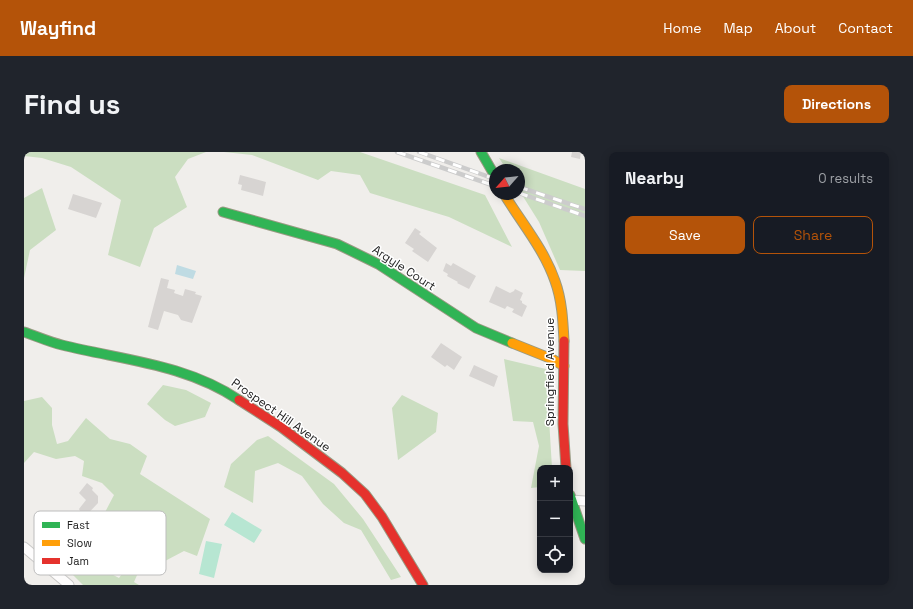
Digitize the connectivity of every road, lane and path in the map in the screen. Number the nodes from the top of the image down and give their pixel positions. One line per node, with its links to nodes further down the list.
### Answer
1 (481, 152): 2 (street)
2 (489, 166)
3 (508, 200): 6 (street, Springfield Avenue)
4 (223, 212): 6 (street, Argyle Court)
5 (24, 332): 16 (street, Prospect Hill Avenue)
6 (564, 366): 7 (street, Springfield Avenue)
7 (566, 465)
8 (573, 498): 10 (street)
9 (572, 501): 11 (street)
10 (585, 501)
11 (585, 539)
12 (24, 546): 13 (street)
13 (34, 555)
14 (57, 575): 15 (street)
15 (69, 585)
16 (423, 585)

